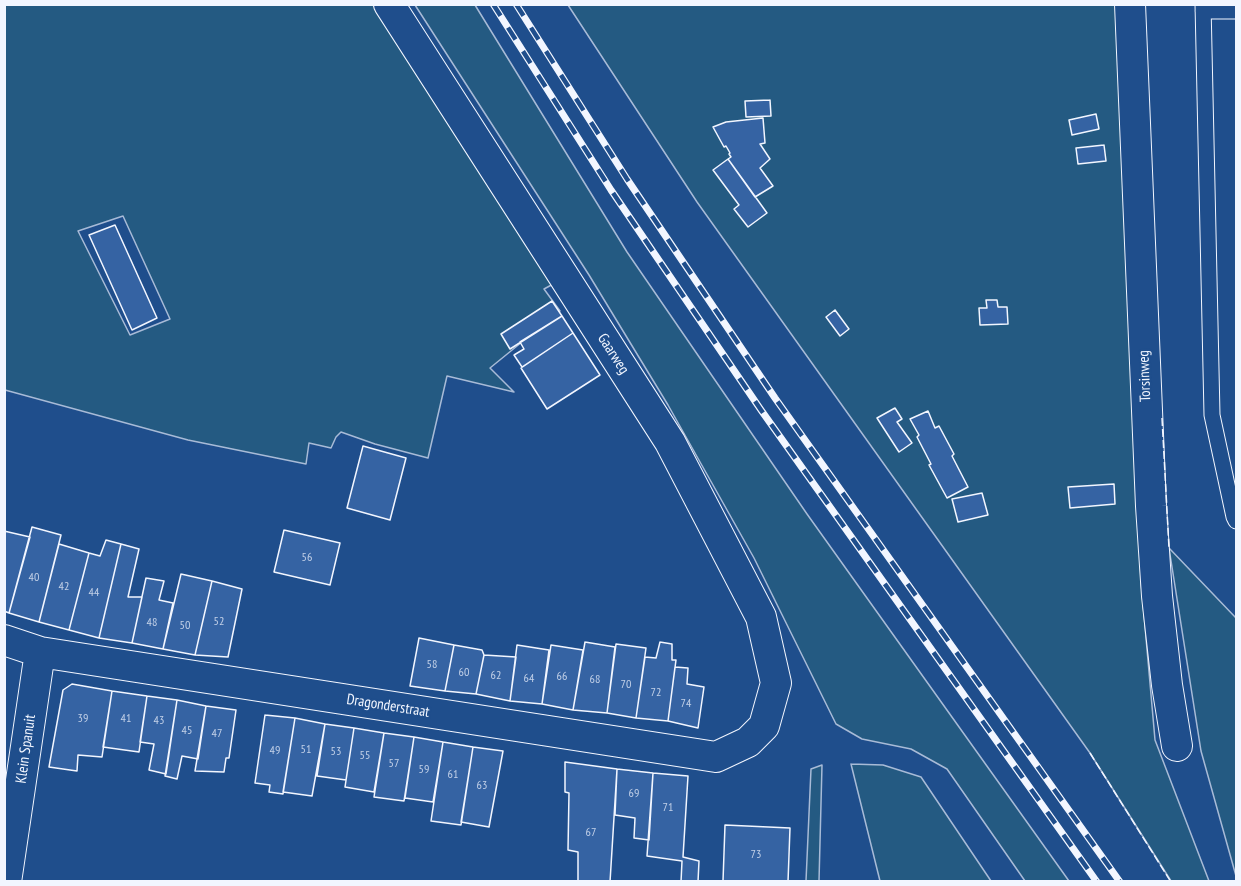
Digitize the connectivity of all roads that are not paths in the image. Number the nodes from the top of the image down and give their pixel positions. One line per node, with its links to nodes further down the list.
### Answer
1 (389, 4): 8 (street, Gaarweg)
2 (1130, 4): 9 (street, Torsinweg)
3 (1203, 8): 4 (lane); 5 (lane)
4 (1236, 11)
5 (1236, 521)
6 (4, 640): 7 (street, Dragonderstraat)
7 (40, 652): 8 (street, Dragonderstraat); 10 (street, Klein Spanuit)
8 (764, 726)
9 (1178, 746)
10 (6, 882)

